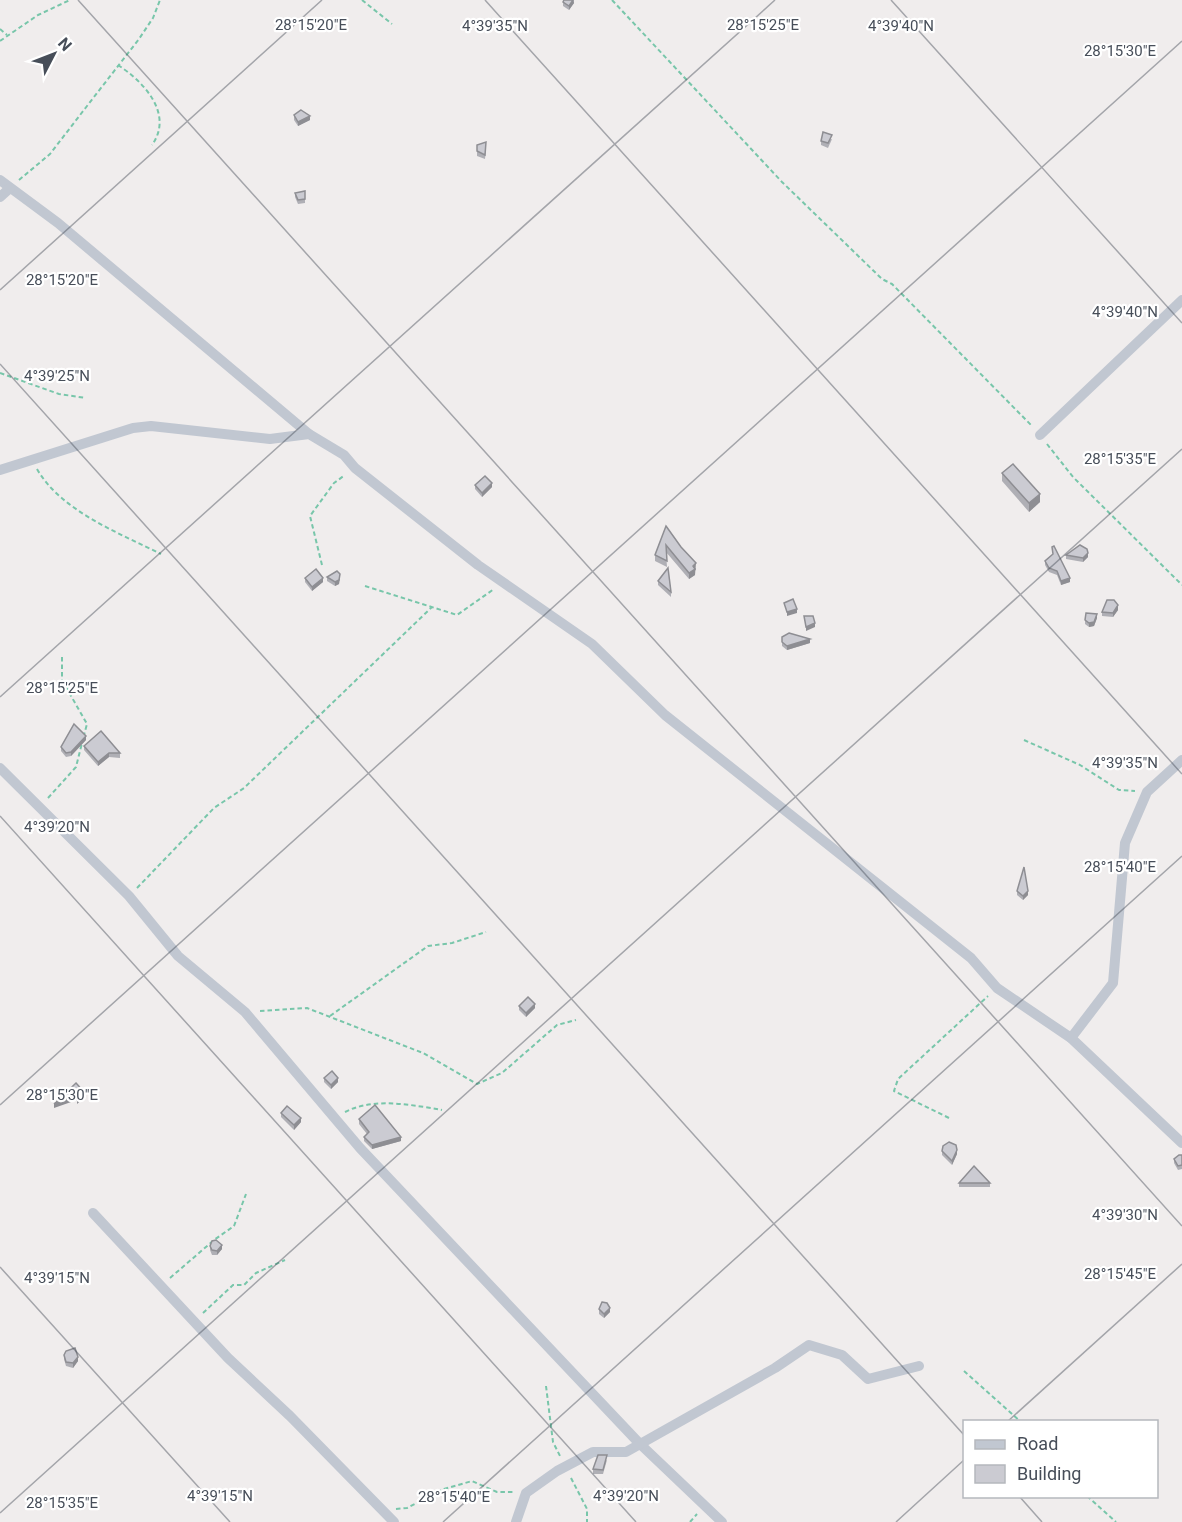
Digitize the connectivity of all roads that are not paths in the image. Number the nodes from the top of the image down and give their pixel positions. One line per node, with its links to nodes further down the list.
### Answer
1 (0, 180): 2 (street)
2 (10, 188): 3 (street); 5 (street)
3 (0, 197)
4 (1182, 300): 6 (street)
5 (309, 435): 7 (street); 10 (street)
6 (1040, 435)
7 (0, 470)
8 (1182, 760): 10 (street)
9 (0, 768): 14 (street)
10 (1071, 1038): 11 (street)
11 (1182, 1143)
12 (93, 1213): 15 (street)
13 (919, 1366): 14 (street)
14 (639, 1443): 16 (street); 17 (street)
15 (394, 1522)
16 (516, 1522)
17 (722, 1522)

